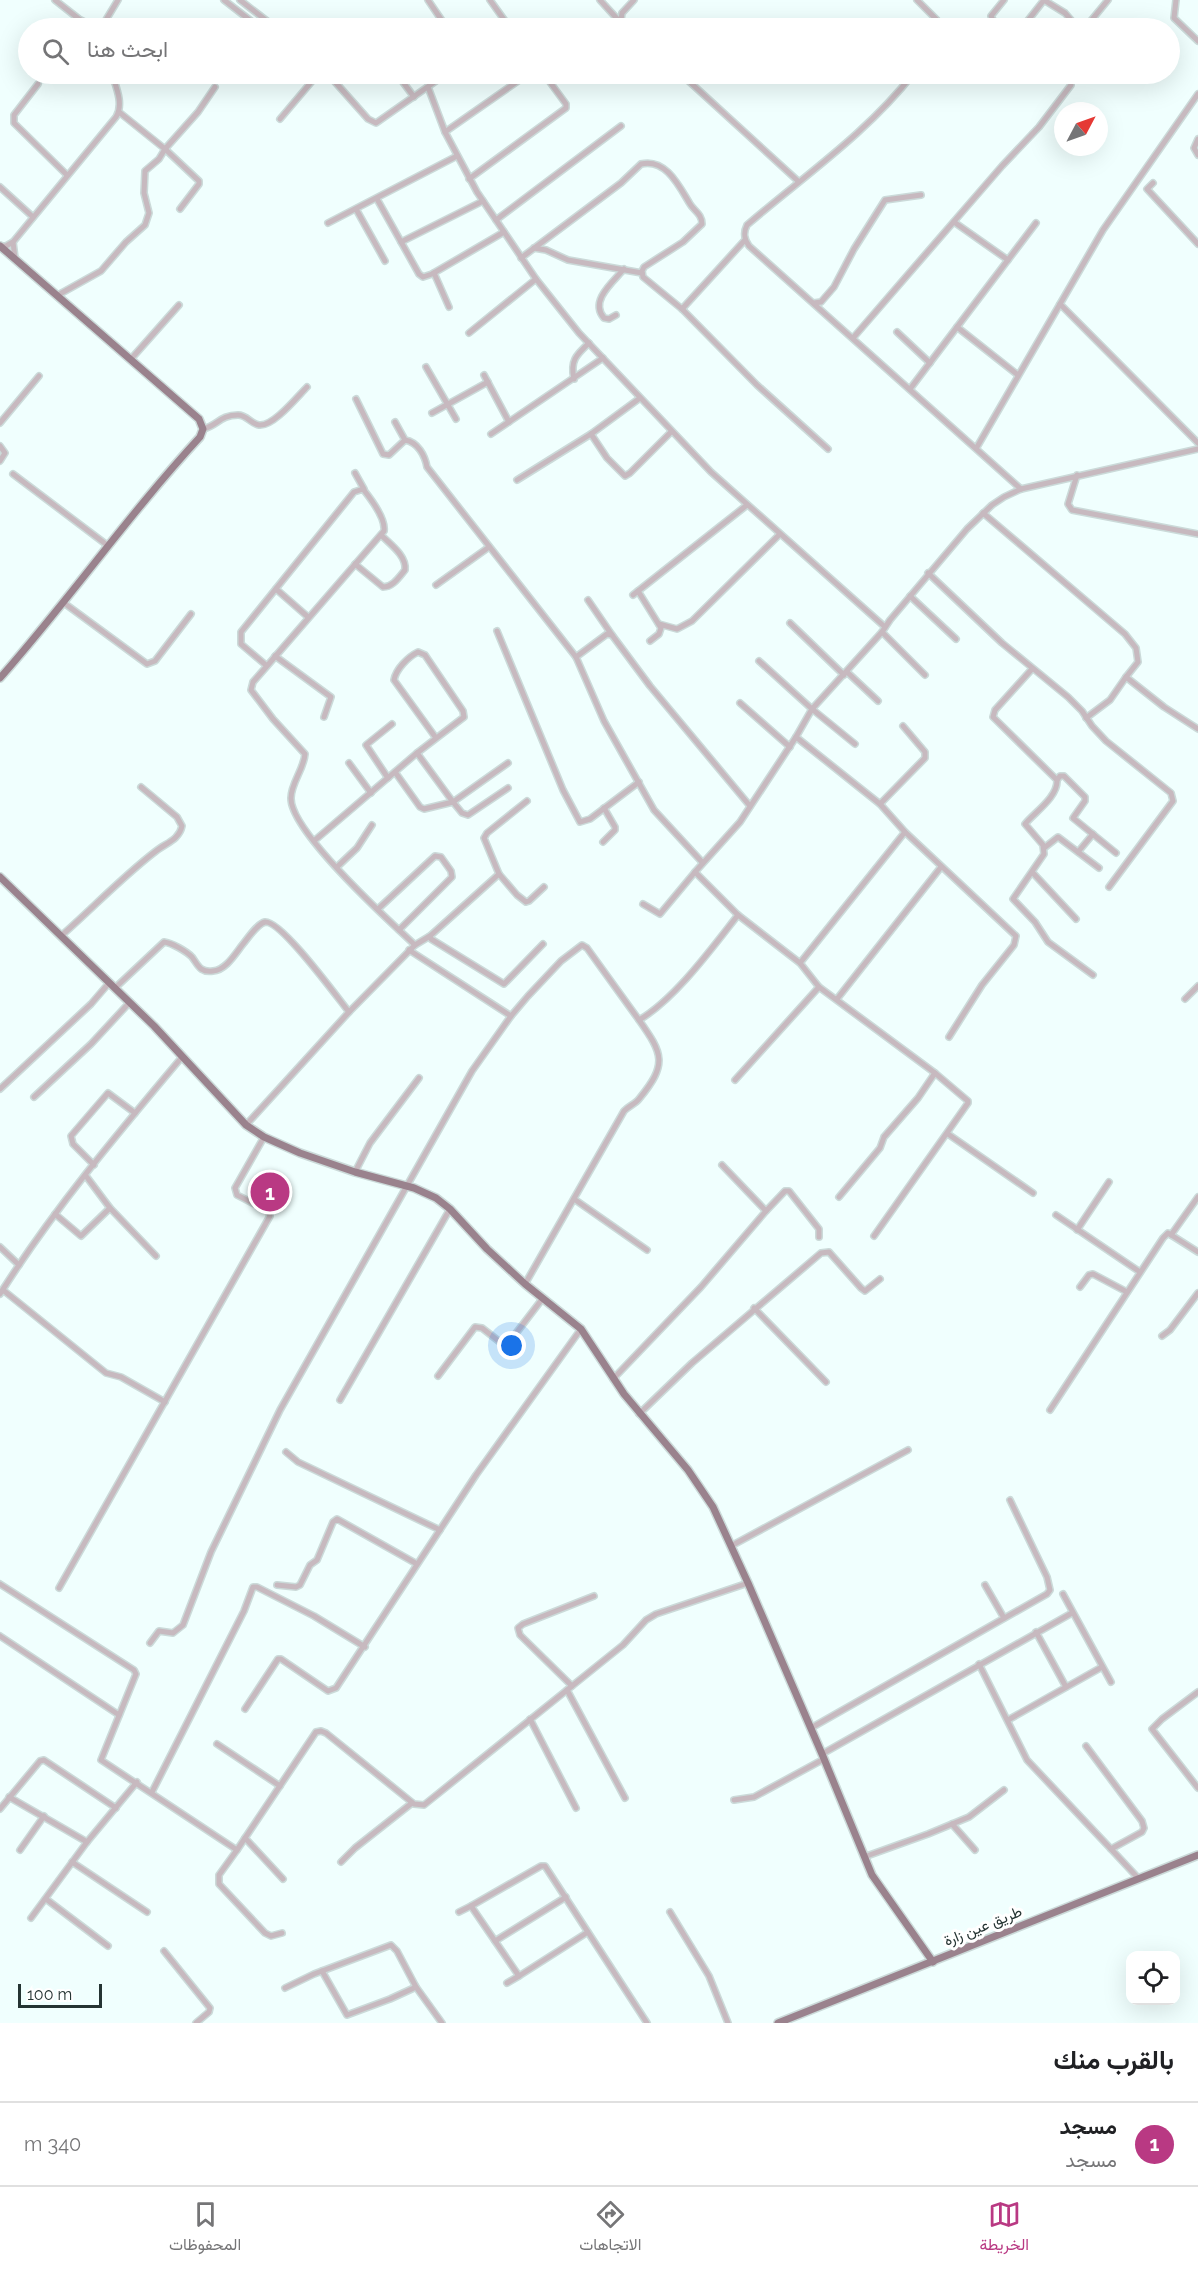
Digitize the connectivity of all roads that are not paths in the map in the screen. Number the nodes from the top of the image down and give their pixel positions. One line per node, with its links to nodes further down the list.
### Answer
1 (55, 0): 14 (street)
2 (118, 0): 15 (street)
3 (224, 0): 16 (street)
4 (240, 0): 17 (street)
5 (428, 0): 18 (street)
6 (490, 0): 19 (street)
7 (600, 0): 20 (street)
8 (634, 0): 21 (street)
9 (917, 0): 22 (street)
10 (1004, 0): 23 (street)
11 (1044, 0): 24 (street); 25 (street)
12 (1108, 0): 26 (street)
13 (1176, 0): 27 (street)
14 (78, 18)
15 (107, 18)
16 (247, 18)
17 (263, 18)
18 (440, 18)
19 (502, 18)
20 (617, 18)
21 (623, 18)
22 (934, 18)
23 (992, 18)
24 (1030, 18)
25 (1069, 18)
26 (1093, 18)
27 (1174, 18)
28 (1180, 24): 29 (street)
29 (1198, 41)
30 (38, 84): 53 (street)
31 (115, 84): 45 (street)
32 (310, 84): 46 (street)
33 (337, 84): 44 (street)
34 (404, 84): 44 (street)
35 (432, 84): 42 (street)
36 (514, 84): 48 (street)
37 (551, 84): 54 (street)
38 (692, 84): 55 (street)
39 (905, 84): 55 (street)
40 (1071, 84): 65 (street)
41 (215, 87): 50 (street)
42 (428, 87): 44 (street); 48 (street)
43 (1198, 94): 85 (street)
44 (414, 97)
45 (120, 112): 50 (street); 53 (street)
46 (280, 118)
47 (621, 126): 64 (street)
48 (445, 132): 52 (street)
49 (1198, 139): 51 (street)
50 (165, 149): 61 (street); 83 (street)
51 (1198, 155)
52 (457, 156): 54 (street); 59 (street)
53 (67, 175): 63 (street)
54 (469, 179): 60 (street)
55 (798, 181): 69 (street)
56 (1153, 183): 72 (street)
57 (0, 187): 63 (street)
58 (921, 195): 84 (street)
59 (376, 199): 62 (street); 71 (street)
60 (483, 201): 64 (street); 71 (street)
61 (180, 209)
62 (356, 209): 66 (street); 78 (street)
63 (33, 217): 70 (street)
64 (496, 220): 68 (street)
65 (954, 222): 77 (street); 93 (street)
66 (328, 223)
67 (1036, 223): 77 (street)
68 (504, 232): 76 (street); 80 (street)
69 (745, 240): 84 (street); 88 (street)
70 (13, 242): 74 (street); 75 (street)
71 (401, 242): 80 (street)
72 (1198, 244)
73 (534, 248): 76 (street); 79 (street); 81 (street)
74 (1, 249): 75 (main road)
75 (15, 258): 83 (main road)
76 (521, 258): 82 (street)
77 (1008, 260): 90 (street)
78 (385, 261)
79 (624, 269): 81 (street); 89 (street)
80 (434, 273): 87 (street)
81 (642, 273): 88 (street)
82 (536, 279): 92 (street); 94 (street)
83 (58, 295): 95 (main road)
84 (814, 303): 93 (street)
85 (1060, 304): 100 (street); 119 (street)
86 (179, 305): 95 (street)
87 (449, 307)
88 (681, 309): 122 (street)
89 (616, 315)
90 (957, 327): 97 (street); 100 (street)
91 (897, 332): 97 (street)
92 (469, 333)
93 (854, 338): 105 (street)
94 (589, 343): 96 (street); 102 (street)
95 (131, 358): 114 (main road)
96 (603, 358): 102 (street); 106 (street)
97 (930, 363): 105 (street)
98 (426, 367): 108 (street)
99 (484, 375): 103 (street)
100 (1018, 375): 121 (street)
101 (39, 376): 113 (street)
102 (574, 379): 112 (street)
103 (488, 382): 108 (street); 112 (street)
104 (306, 387): 114 (street)
105 (910, 389): 121 (street)
106 (640, 398): 115 (street); 117 (street)
107 (356, 399): 118 (street)
108 (447, 405): 109 (street); 110 (street)
109 (432, 413)
110 (456, 419)
111 (395, 422): 118 (street)
112 (509, 422): 116 (street)
113 (0, 423)
114 (204, 429): 136 (main road)
115 (671, 432): 117 (street); 131 (street)
116 (491, 434)
117 (591, 434): 128 (street)
118 (405, 440): 137 (street)
119 (1198, 443)
120 (0, 446): 124 (street)
121 (976, 447): 129 (street)
122 (828, 449)
123 (1198, 449): 127 (street)
124 (0, 461)
125 (355, 473): 130 (street)
126 (13, 474): 136 (street)
127 (1077, 475): 129 (street); 134 (street)
128 (517, 480)
129 (1021, 489): 132 (street)
130 (365, 491): 135 (street); 141 (street)
131 (747, 505): 133 (street); 148 (street)
132 (982, 513): 139 (street); 161 (street)
133 (780, 534): 148 (street); 149 (street)
134 (1198, 534)
135 (381, 535): 138 (street); 138 (street)
136 (107, 545): 144 (main road)
137 (489, 547): 140 (street); 155 (street)
138 (355, 564): 146 (street)
139 (928, 573): 142 (street); 158 (street)
140 (435, 585)
141 (276, 589): 146 (street); 157 (street)
142 (910, 596): 149 (street); 152 (street)
143 (588, 600): 151 (street)
144 (64, 603): 145 (street); 162 (main road)
145 (191, 614)
146 (308, 617): 154 (street)
147 (790, 623): 159 (street)
148 (659, 624): 153 (street)
149 (884, 630): 159 (street); 160 (street)
150 (497, 631): 189 (street)
151 (612, 635): 155 (street); 188 (street)
152 (956, 639)
153 (650, 641)
154 (275, 656): 157 (street); 166 (street)
155 (576, 657): 181 (street)
156 (759, 661): 165 (street)
157 (267, 666): 193 (street)
158 (1032, 669): 167 (street); 180 (street)
159 (846, 674): 163 (street); 165 (street)
160 (925, 675)
161 (1126, 677): 167 (street); 170 (street)
162 (0, 678)
163 (878, 701)
164 (740, 703): 174 (street)
165 (812, 709): 171 (street); 173 (street)
166 (324, 717)
167 (1086, 718): 207 (street)
168 (392, 724): 179 (street)
169 (903, 726): 187 (street)
170 (1198, 729)
171 (796, 737): 174 (street); 187 (street)
172 (436, 738): 172 (street); 175 (street)
173 (855, 744)
174 (790, 747): 188 (street)
175 (417, 753): 178 (street); 186 (street)
176 (349, 763): 184 (street)
177 (508, 763): 186 (street)
178 (395, 771): 179 (street); 186 (street)
179 (388, 778): 184 (street)
180 (1057, 780): 192 (street); 195 (street)
181 (639, 782): 189 (street); 198 (street)
182 (141, 787): 213 (street)
183 (508, 788): 186 (street)
184 (371, 793): 193 (street)
185 (527, 801): 204 (street)
186 (453, 802)
187 (880, 804): 191 (street)
188 (750, 806): 198 (street)
189 (603, 808): 194 (street)
190 (372, 825): 199 (street)
191 (904, 832): 200 (street); 218 (street)
192 (1092, 834): 196 (street); 197 (street)
193 (314, 841): 199 (street)
194 (603, 843)
195 (1044, 848): 196 (street); 203 (street)
196 (1078, 852): 201 (street)
197 (1116, 853)
198 (702, 862): 202 (street)
199 (337, 867): 209 (street)
200 (941, 867): 223 (street); 229 (street)
201 (1099, 868)
202 (695, 872): 208 (street); 210 (street)
203 (1033, 873): 211 (street); 219 (street)
204 (499, 874): 206 (street); 214 (street)
205 (0, 877): 213 (main road)
206 (544, 886)
207 (1110, 886)
208 (643, 904)
209 (378, 909): 212 (street); 212 (street)
210 (738, 915): 218 (street); 228 (street)
211 (1076, 919)
212 (399, 930): 216 (street)
213 (61, 936): 220 (main road)
214 (430, 936): 215 (street); 216 (street)
215 (543, 944)
216 (415, 945): 217 (street)
217 (409, 950): 226 (street); 227 (street)
218 (800, 963): 221 (street)
219 (1093, 975)
220 (112, 986): 225 (main road); 226 (street); 234 (street)
221 (819, 987): 223 (street); 233 (street)
222 (1197, 989): 224 (street)
223 (837, 999): 231 (street)
224 (1185, 999)
225 (130, 1002): 230 (main road); 235 (street)
226 (349, 1012): 237 (street)
227 (511, 1016): 228 (street); 245 (street)
228 (639, 1020): 249 (street)
229 (949, 1037)
230 (182, 1057): 236 (street); 237 (main road)
231 (935, 1073): 238 (street); 247 (street)
232 (419, 1078): 242 (street)
233 (735, 1080)
234 (0, 1089)
235 (34, 1097)
236 (135, 1113): 240 (street); 240 (street)
237 (246, 1125): 239 (main road)
238 (948, 1134): 246 (street); 257 (street)
239 (264, 1137): 242 (main road); 279 (street)
240 (94, 1165): 243 (street)
241 (722, 1165): 252 (street)
242 (355, 1172): 245 (main road)
243 (86, 1176): 250 (street); 253 (street)
244 (1110, 1182): 255 (street)
245 (407, 1186): 251 (main road); 299 (street)
246 (1034, 1193)
247 (839, 1197)
248 (1198, 1197): 256 (street)
249 (574, 1199): 260 (street); 266 (street)
250 (110, 1208): 253 (street); 262 (street)
251 (450, 1209): 266 (main road); 278 (street)
252 (766, 1211): 258 (street); 276 (street)
253 (55, 1214): 263 (street)
254 (1056, 1215): 255 (street)
255 (1077, 1230): 264 (street)
256 (1171, 1235): 261 (street); 264 (street)
257 (874, 1236)
258 (819, 1237)
259 (0, 1247): 263 (street)
260 (647, 1250)
261 (1198, 1252)
262 (156, 1256)
263 (19, 1265): 268 (street)
264 (1140, 1272): 269 (street)
265 (880, 1279): 272 (street)
266 (525, 1284): 271 (main road)
267 (1080, 1287): 269 (street)
268 (1, 1292): 279 (street)
269 (1127, 1292): 280 (street)
270 (1197, 1295): 274 (street)
271 (543, 1298): 273 (main road); 275 (street)
272 (754, 1308): 277 (street); 281 (street)
273 (581, 1329): 276 (main road); 285 (street)
274 (1162, 1336)
275 (438, 1376)
276 (613, 1379): 281 (main road)
277 (826, 1382)
278 (340, 1400)
279 (165, 1402): 292 (street)
280 (1050, 1410)
281 (639, 1414): 286 (main road)
282 (908, 1450): 286 (street)
283 (286, 1452): 285 (street)
284 (1010, 1500): 296 (street)
285 (440, 1530): 287 (street)
286 (732, 1546): 288 (main road)
287 (417, 1564): 290 (street); 300 (street)
288 (748, 1583): 305 (street); 311 (main road)
289 (0, 1584): 308 (street)
290 (277, 1585)
291 (985, 1585): 296 (street)
292 (59, 1588)
293 (1064, 1594): 295 (street)
294 (594, 1596): 305 (street)
295 (1072, 1613): 297 (street); 302 (street)
296 (1004, 1618): 311 (street)
297 (1036, 1632): 301 (street); 304 (street)
298 (0, 1636): 308 (street)
299 (150, 1643)
300 (365, 1647): 307 (street); 319 (street)
301 (980, 1664): 310 (street); 314 (street)
302 (1102, 1667): 303 (street); 304 (street)
303 (1111, 1682)
304 (1066, 1687): 310 (street)
305 (570, 1688): 309 (street); 321 (street)
306 (1198, 1692): 317 (street)
307 (245, 1709)
308 (119, 1716): 315 (street)
309 (530, 1719): 323 (street); 325 (street)
310 (1008, 1720): 331 (street)
311 (811, 1728): 314 (main road)
312 (217, 1744): 316 (street)
313 (1086, 1746): 331 (street)
314 (823, 1756): 322 (street); 336 (main road)
315 (137, 1782): 319 (street); 324 (street)
316 (280, 1786): 323 (street); 329 (street)
317 (1198, 1788)
318 (1004, 1790): 328 (street)
319 (152, 1792): 333 (street)
320 (9, 1797): 324 (street); 326 (street); 327 (street)
321 (624, 1798)
322 (734, 1800)
323 (412, 1803): 338 (street)
324 (116, 1808): 330 (street)
325 (576, 1808)
326 (0, 1809)
327 (44, 1816): 330 (street); 332 (street)
328 (952, 1824): 334 (street); 336 (street)
329 (245, 1838): 333 (street); 339 (street)
330 (87, 1842): 337 (street)
331 (1111, 1849): 340 (street)
332 (20, 1850)
333 (237, 1850): 349 (street)
334 (975, 1850)
335 (1198, 1855): 340 (main road, طريق عين زارة)
336 (864, 1857): 353 (main road)
337 (72, 1862): 342 (street); 344 (street)
338 (341, 1862)
339 (283, 1878)
340 (1139, 1879): 353 (main road, طريق عين زارة)
341 (566, 1897): 343 (street); 348 (street); 350 (street)
342 (46, 1899): 347 (street); 351 (street)
343 (471, 1906): 345 (street); 350 (street)
344 (147, 1912)
345 (459, 1912)
346 (669, 1912): 362 (street)
347 (31, 1918)
348 (588, 1932): 355 (street); 361 (street)
349 (282, 1933)
350 (495, 1941): 355 (street)
351 (108, 1946)
352 (164, 1951): 359 (street)
353 (933, 1962): 363 (main road, طريق عين زارة)
354 (322, 1971): 357 (street); 357 (street); 358 (street)
355 (519, 1976): 356 (street)
356 (507, 1983)
357 (416, 1987): 360 (street)
358 (285, 1988)
359 (196, 2023)
360 (442, 2023)
361 (647, 2023)
362 (728, 2023)
363 (778, 2023)

